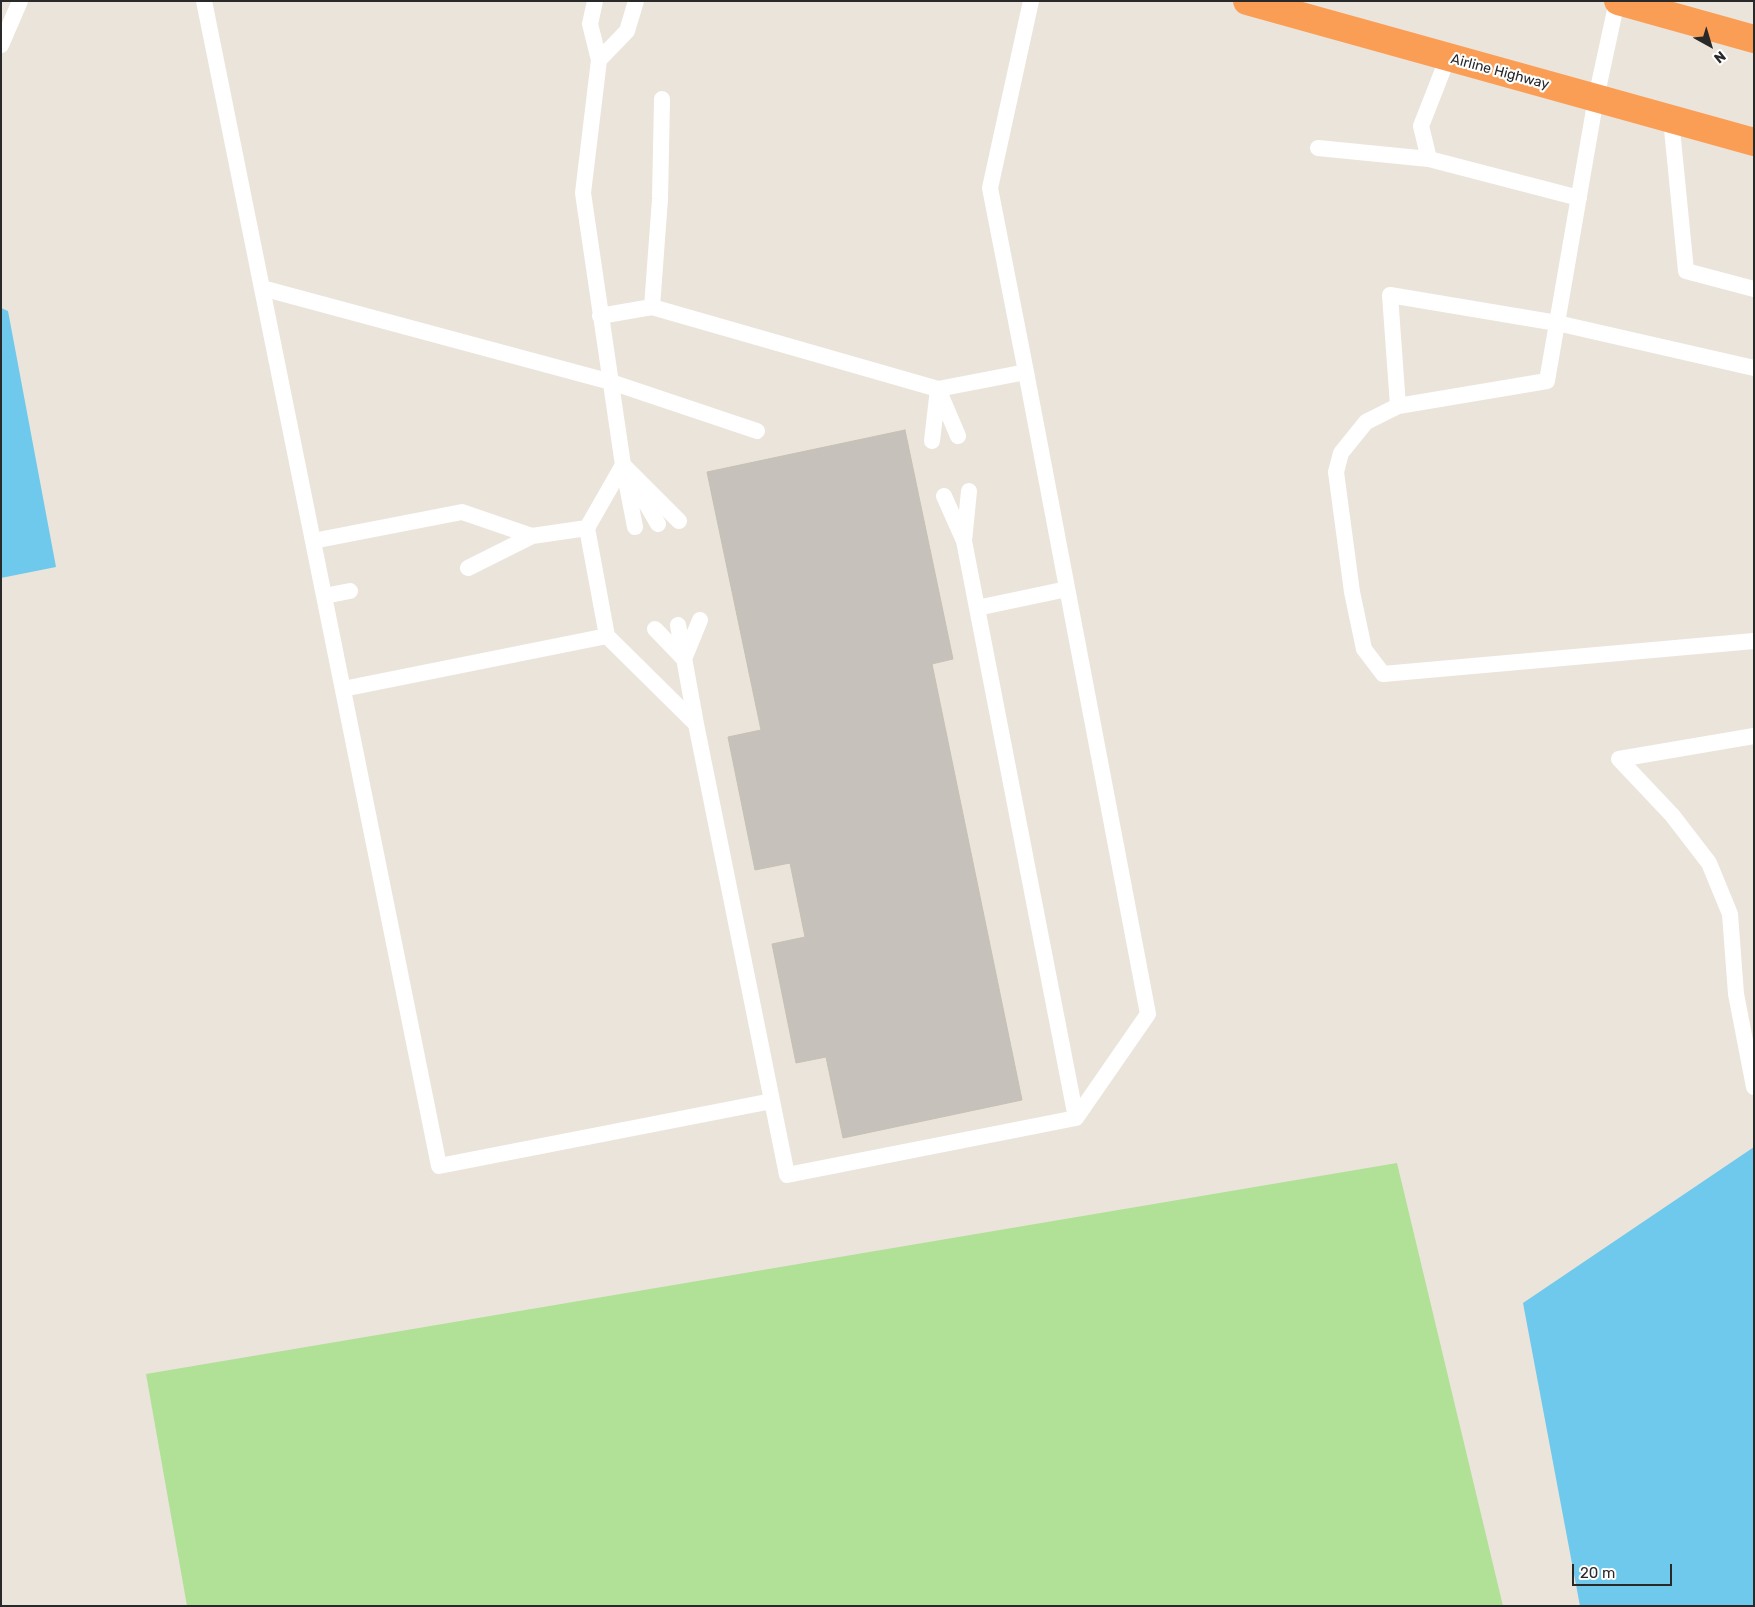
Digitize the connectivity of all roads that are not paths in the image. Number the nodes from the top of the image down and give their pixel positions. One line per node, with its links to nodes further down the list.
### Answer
1 (20, 1): 9 (lane)
2 (204, 1): 19 (lane)
3 (595, 1): 11 (lane)
4 (636, 1): 11 (lane)
5 (1031, 1): 25 (lane)
6 (1247, 1): 10 (highway, Airline Highway)
7 (1618, 1): 8 (highway); 12 (lane)
8 (1754, 39)
9 (1, 46)
10 (1448, 57): 12 (highway, Airline Highway); 17 (lane)
11 (599, 60): 22 (lane)
12 (1596, 98): 14 (highway, Airline Highway); 18 (lane)
13 (662, 99): 21 (lane)
14 (1672, 119): 15 (highway, Airline Highway); 20 (lane)
15 (1754, 142)
16 (1318, 148): 17 (lane)
17 (1429, 159): 18 (lane)
18 (1579, 198): 23 (lane)
19 (262, 288): 26 (lane); 40 (lane)
20 (1754, 289)
21 (652, 307): 22 (lane); 27 (lane)
22 (600, 316): 26 (lane)
23 (1557, 323): 24 (lane); 28 (lane); 28 (lane)
24 (1754, 368)
25 (1026, 372): 27 (lane); 43 (lane)
26 (610, 382): 29 (lane); 32 (lane)
27 (938, 389): 30 (lane); 31 (lane)
28 (1398, 406): 51 (lane)
29 (757, 431)
30 (958, 436)
31 (932, 441)
32 (623, 465): 35 (lane); 36 (lane); 37 (lane); 38 (lane)
33 (969, 491): 41 (lane)
34 (944, 496): 41 (lane)
35 (679, 521)
36 (658, 524)
37 (635, 527)
38 (587, 528): 39 (lane); 50 (lane)
39 (532, 536): 40 (lane); 42 (lane)
40 (313, 541): 45 (lane)
41 (964, 541): 46 (lane)
42 (468, 568)
43 (1067, 589): 46 (lane); 58 (lane)
44 (350, 591): 45 (lane)
45 (324, 596): 53 (lane)
46 (977, 608): 58 (lane)
47 (700, 620): 52 (lane)
48 (678, 625): 52 (lane)
49 (655, 629): 52 (lane)
50 (607, 636): 53 (lane); 54 (lane)
51 (1754, 641)
52 (684, 659): 54 (lane)
53 (343, 689): 57 (lane)
54 (696, 724): 57 (lane)
55 (1754, 736): 56 (lane)
56 (1754, 1087)
57 (772, 1101): 58 (lane)
58 (1076, 1118)

